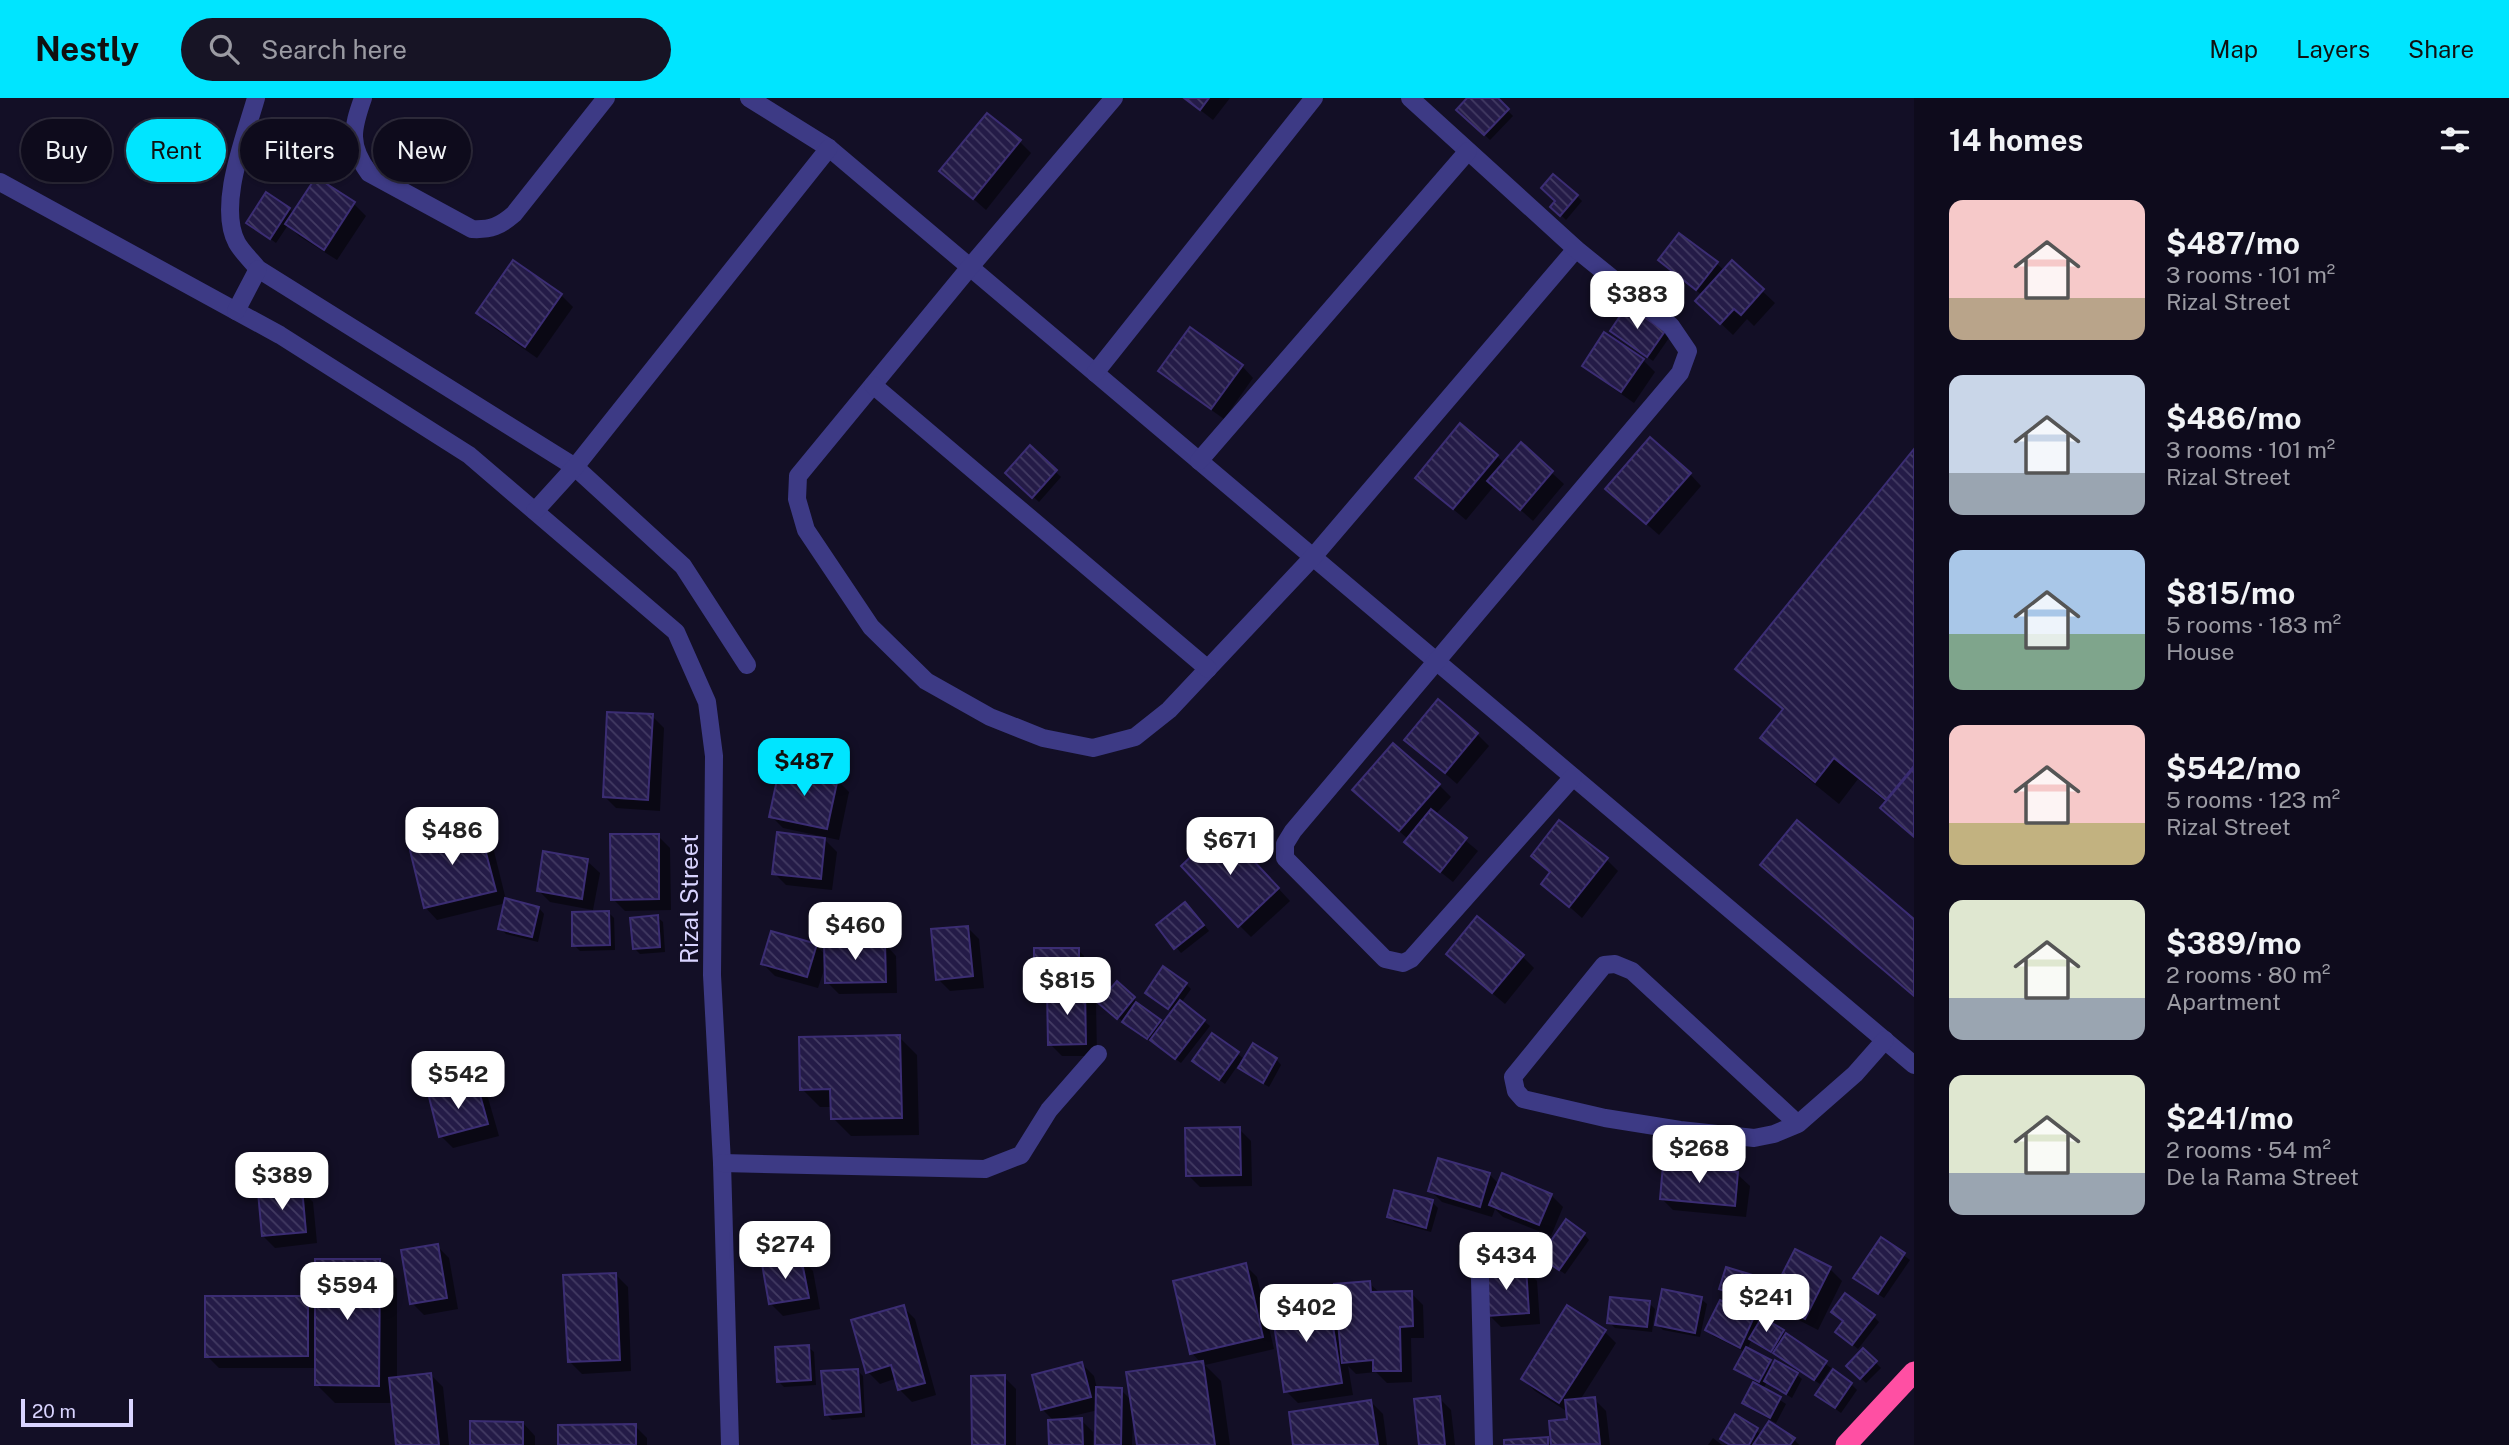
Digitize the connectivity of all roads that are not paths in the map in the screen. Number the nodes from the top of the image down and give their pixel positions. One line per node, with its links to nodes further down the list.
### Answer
1 (256, 98): 13 (street)
2 (363, 98): 3 (street)
3 (606, 98)
4 (749, 98): 8 (street)
5 (1114, 98): 12 (street)
6 (1314, 98): 15 (street)
7 (1410, 98): 9 (street)
8 (829, 148): 12 (street); 18 (street)
9 (1468, 151): 11 (street); 17 (street)
10 (0, 182): 14 (street, Rizal Street)
11 (1576, 249): 20 (street); 21 (street)
12 (970, 267): 15 (street); 16 (street)
13 (258, 269): 14 (street); 18 (street)
14 (236, 311): 19 (street, Rizal Street)
15 (1095, 373): 17 (street)
16 (873, 385): 23 (street); 23 (street)
17 (1199, 461): 20 (street)
18 (575, 467): 19 (street); 22 (street)
19 (535, 511): 29 (street, Rizal Street)
20 (1313, 557): 21 (street); 23 (street)
21 (1436, 661): 24 (street); 24 (street)
22 (747, 665)
23 (1208, 669)
24 (1573, 777): 25 (street)
25 (1885, 1040): 27 (street); 28 (street)
26 (1098, 1054): 29 (street)
27 (1914, 1065)
28 (1798, 1124): 28 (street)
29 (722, 1163): 32 (street, Rizal Street)
30 (1480, 1278): 33 (street)
31 (1914, 1372): 34 (highway)
32 (730, 1445)
33 (1484, 1445)
34 (1846, 1445)

